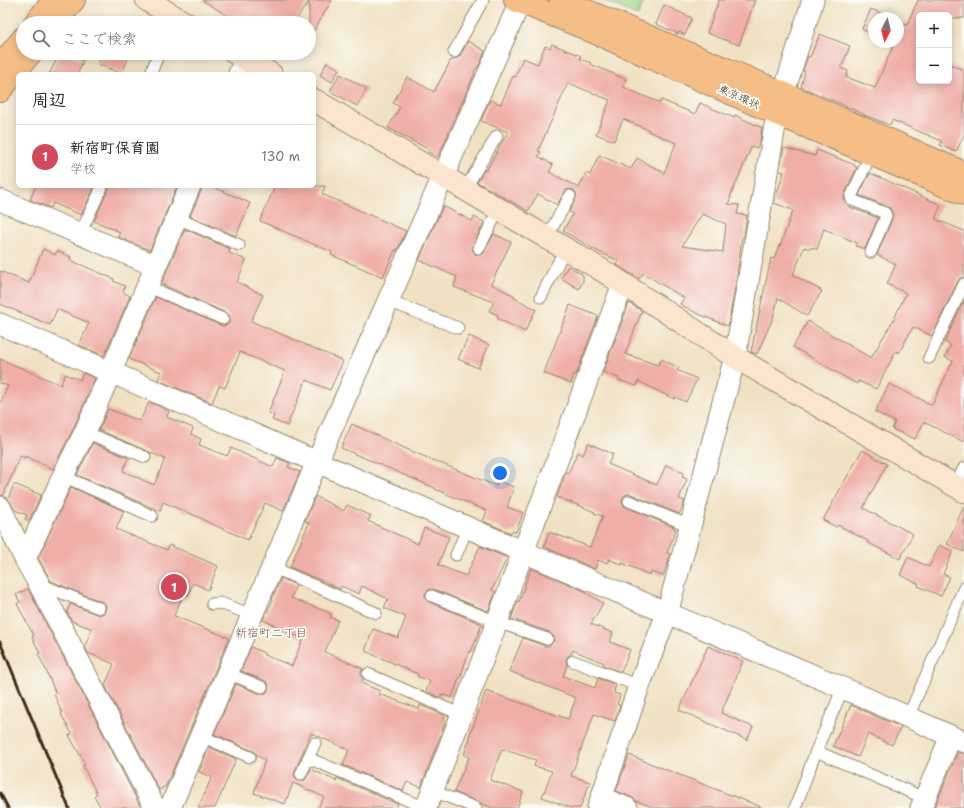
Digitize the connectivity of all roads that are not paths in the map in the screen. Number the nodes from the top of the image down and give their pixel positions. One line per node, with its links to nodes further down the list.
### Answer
1 (54, 0): 8 (highway)
2 (74, 0): 9 (highway)
3 (147, 0): 10 (street)
4 (483, 0): 12 (lane)
5 (561, 0): 20 (highway, 東京環状)
6 (814, 0): 20 (street)
7 (517, 1): 22 (highway, 東京環状); 26 (street)
8 (41, 16)
9 (61, 16)
10 (170, 16)
11 (16, 47): 16 (highway)
12 (454, 52)
13 (25, 60): 19 (highway)
14 (156, 60): 17 (lane)
15 (240, 62): 18 (street)
16 (0, 66)
17 (152, 70)
18 (266, 72)
19 (0, 91)
20 (783, 93): 22 (street); 25 (highway, 東京環状)
21 (316, 101): 26 (street)
22 (777, 114): 24 (highway, 東京環状); 50 (street)
23 (497, 136): 29 (lane)
24 (871, 154): 30 (highway, 東京環状); 40 (lane)
25 (962, 168)
26 (442, 176): 29 (street); 46 (street)
27 (102, 188): 35 (lane)
28 (189, 188): 34 (street)
29 (465, 189): 33 (street)
30 (964, 194)
31 (570, 196): 36 (lane)
32 (0, 200): 35 (street)
33 (499, 209): 36 (street); 38 (lane)
34 (177, 218): 37 (lane); 41 (street)
35 (80, 234): 41 (street)
36 (547, 238): 39 (street)
37 (239, 245)
38 (479, 248)
39 (566, 249): 42 (street); 45 (lane)
40 (871, 252)
41 (156, 266): 44 (street)
42 (623, 284): 50 (street); 63 (street)
43 (964, 284): 51 (lane)
44 (147, 286): 47 (lane); 52 (street)
45 (541, 297)
46 (388, 301): 49 (lane); 55 (street)
47 (223, 318)
48 (0, 324): 52 (street)
49 (458, 328)
50 (735, 357): 57 (street); 61 (street)
51 (930, 358)
52 (110, 372): 53 (street); 55 (street)
53 (85, 432): 54 (lane); 56 (street)
54 (145, 457)
55 (317, 462): 62 (street); 66 (street)
56 (62, 476): 60 (lane); 65 (street)
57 (961, 482)
58 (629, 501): 61 (lane)
59 (0, 507): 65 (street)
60 (152, 516)
61 (690, 526): 73 (street)
62 (468, 527): 63 (street); 64 (lane)
63 (524, 552): 73 (street); 75 (street)
64 (456, 555)
65 (25, 559): 67 (street)
66 (272, 568): 72 (lane); 74 (street)
67 (39, 584): 71 (lane); 95 (street)
68 (964, 588): 84 (lane)
69 (432, 596): 75 (lane)
70 (212, 604): 74 (lane)
71 (99, 608)
72 (376, 613)
73 (667, 614): 80 (street); 82 (street)
74 (252, 615): 78 (street)
75 (497, 622): 76 (lane); 83 (street)
76 (547, 639)
77 (573, 662): 80 (lane)
78 (228, 673): 81 (lane); 85 (street)
79 (368, 674): 83 (lane)
80 (639, 686): 93 (street)
81 (262, 687)
82 (843, 688): 84 (street); 88 (lane)
83 (462, 715): 92 (street)
84 (908, 717): 86 (street)
85 (201, 736): 89 (lane); 96 (street)
86 (957, 739): 94 (street)
87 (315, 743): 90 (lane)
88 (816, 751): 94 (lane); 99 (lane)
89 (250, 757)
90 (308, 758): 91 (lane); 92 (lane)
91 (301, 774)
92 (428, 802): 97 (lane)
93 (600, 803): 98 (street)
94 (922, 803)
95 (155, 808)
96 (170, 808)
97 (476, 808)
98 (628, 808)
99 (795, 808)

